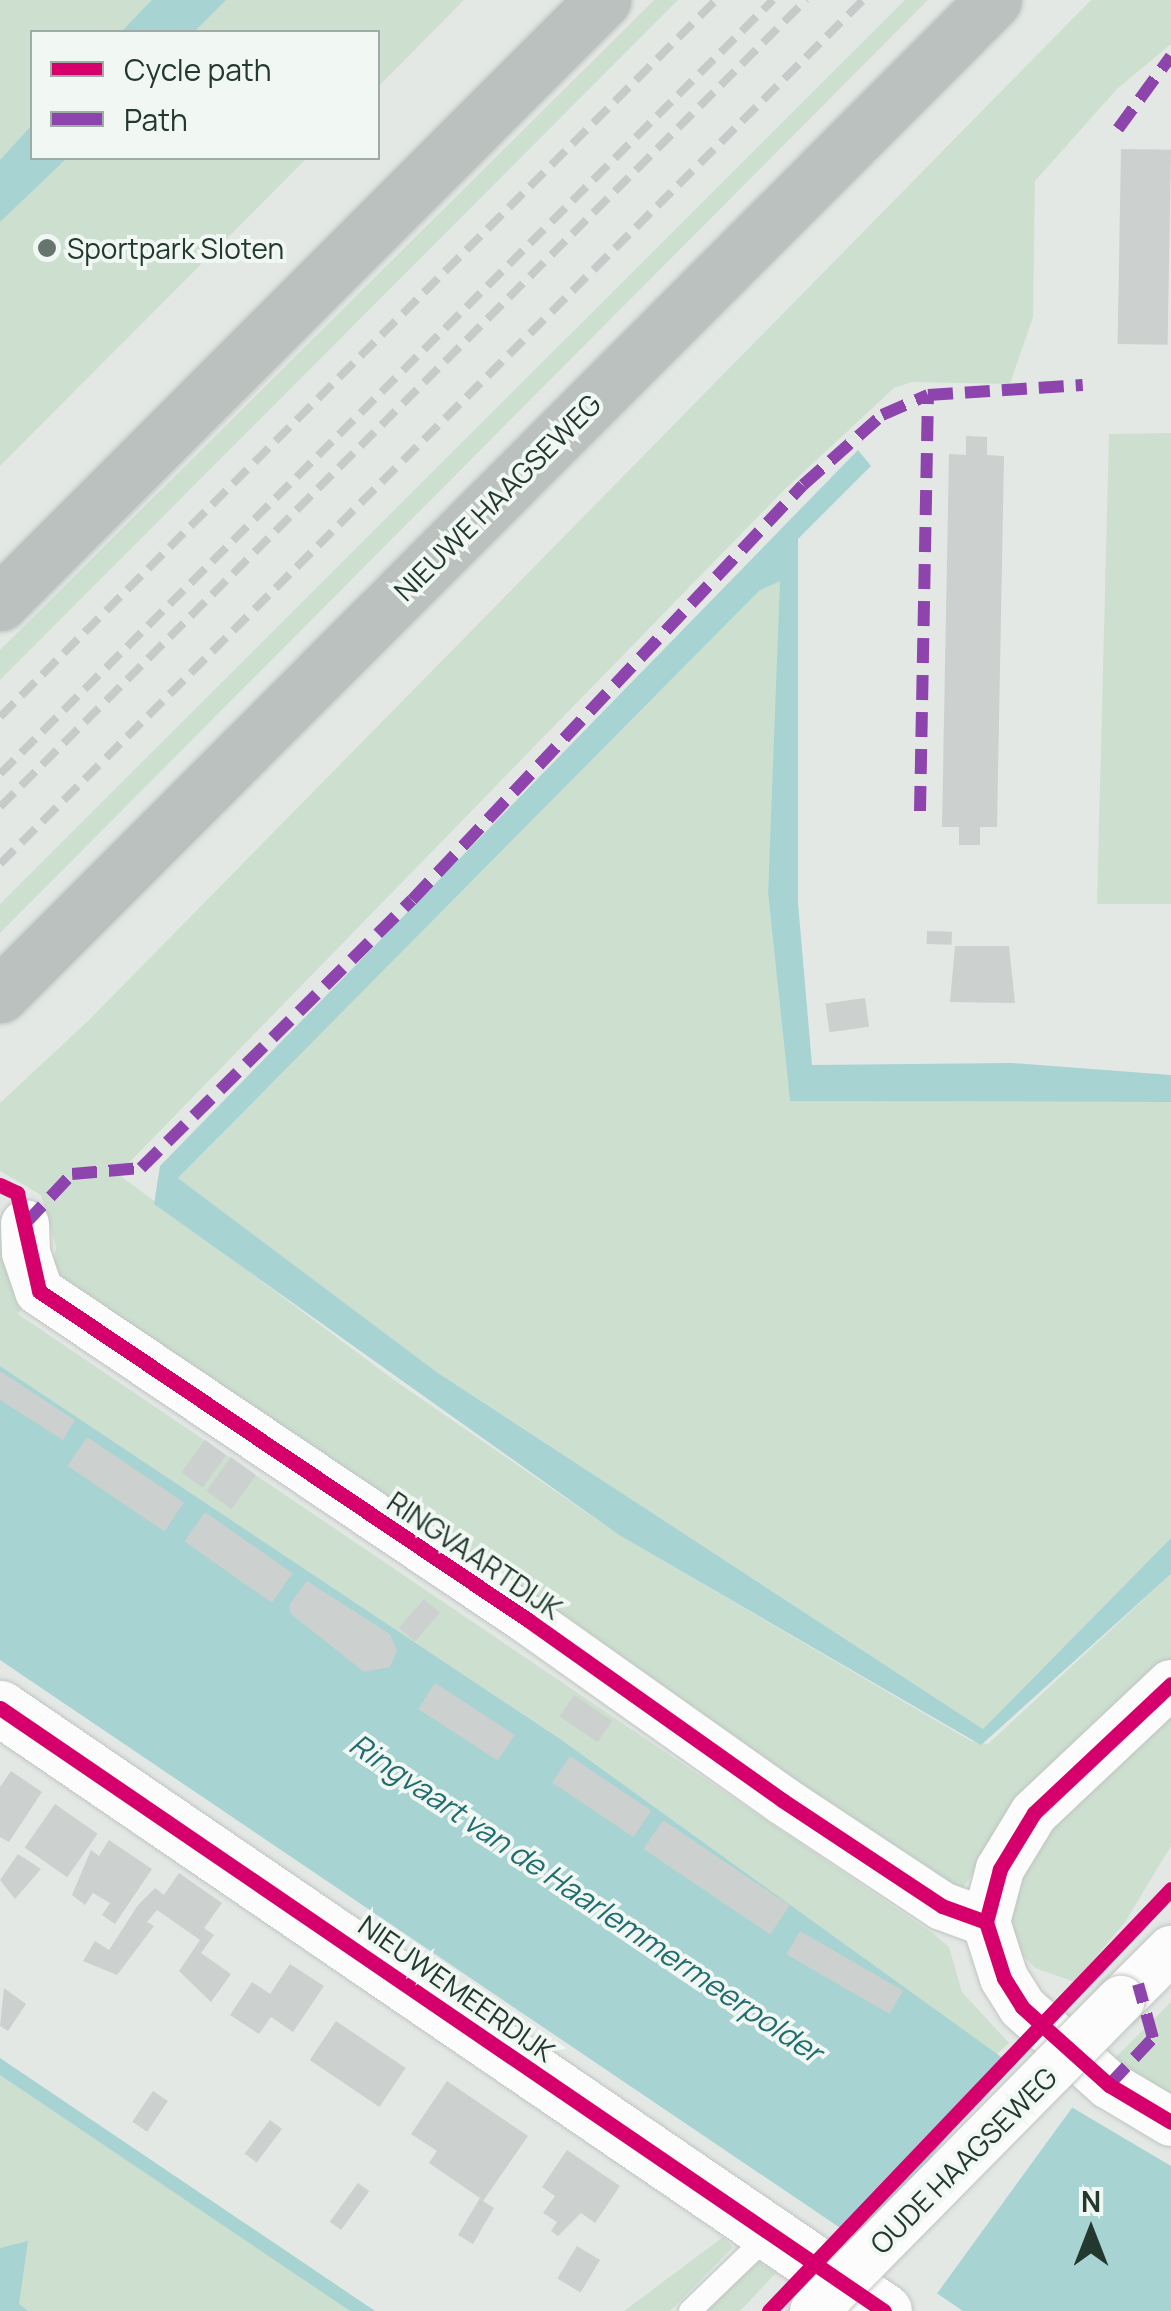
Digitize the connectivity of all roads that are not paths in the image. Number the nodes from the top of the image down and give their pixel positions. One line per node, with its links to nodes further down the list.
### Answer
1 (603, 0): 3 (highway)
2 (994, 0): 4 (highway, NIEUWE HAAGSEWEG)
3 (0, 603)
4 (0, 994)
5 (26, 1224): 8 (street, RINGVAARTDIJK)
6 (1171, 1684): 8 (street)
7 (0, 1708): 11 (street, NIEUWEMEERDIJK)
8 (986, 1922): 10 (street, OUDE HAAGSEWEG)
9 (1171, 1950): 13 (street, OUDE HAAGSEWEG, bridge)
10 (1171, 2122)
11 (770, 2234): 12 (lane); 14 (street, NIEUWEMEERDIJK)
12 (690, 2311)
13 (814, 2311)
14 (884, 2311)

